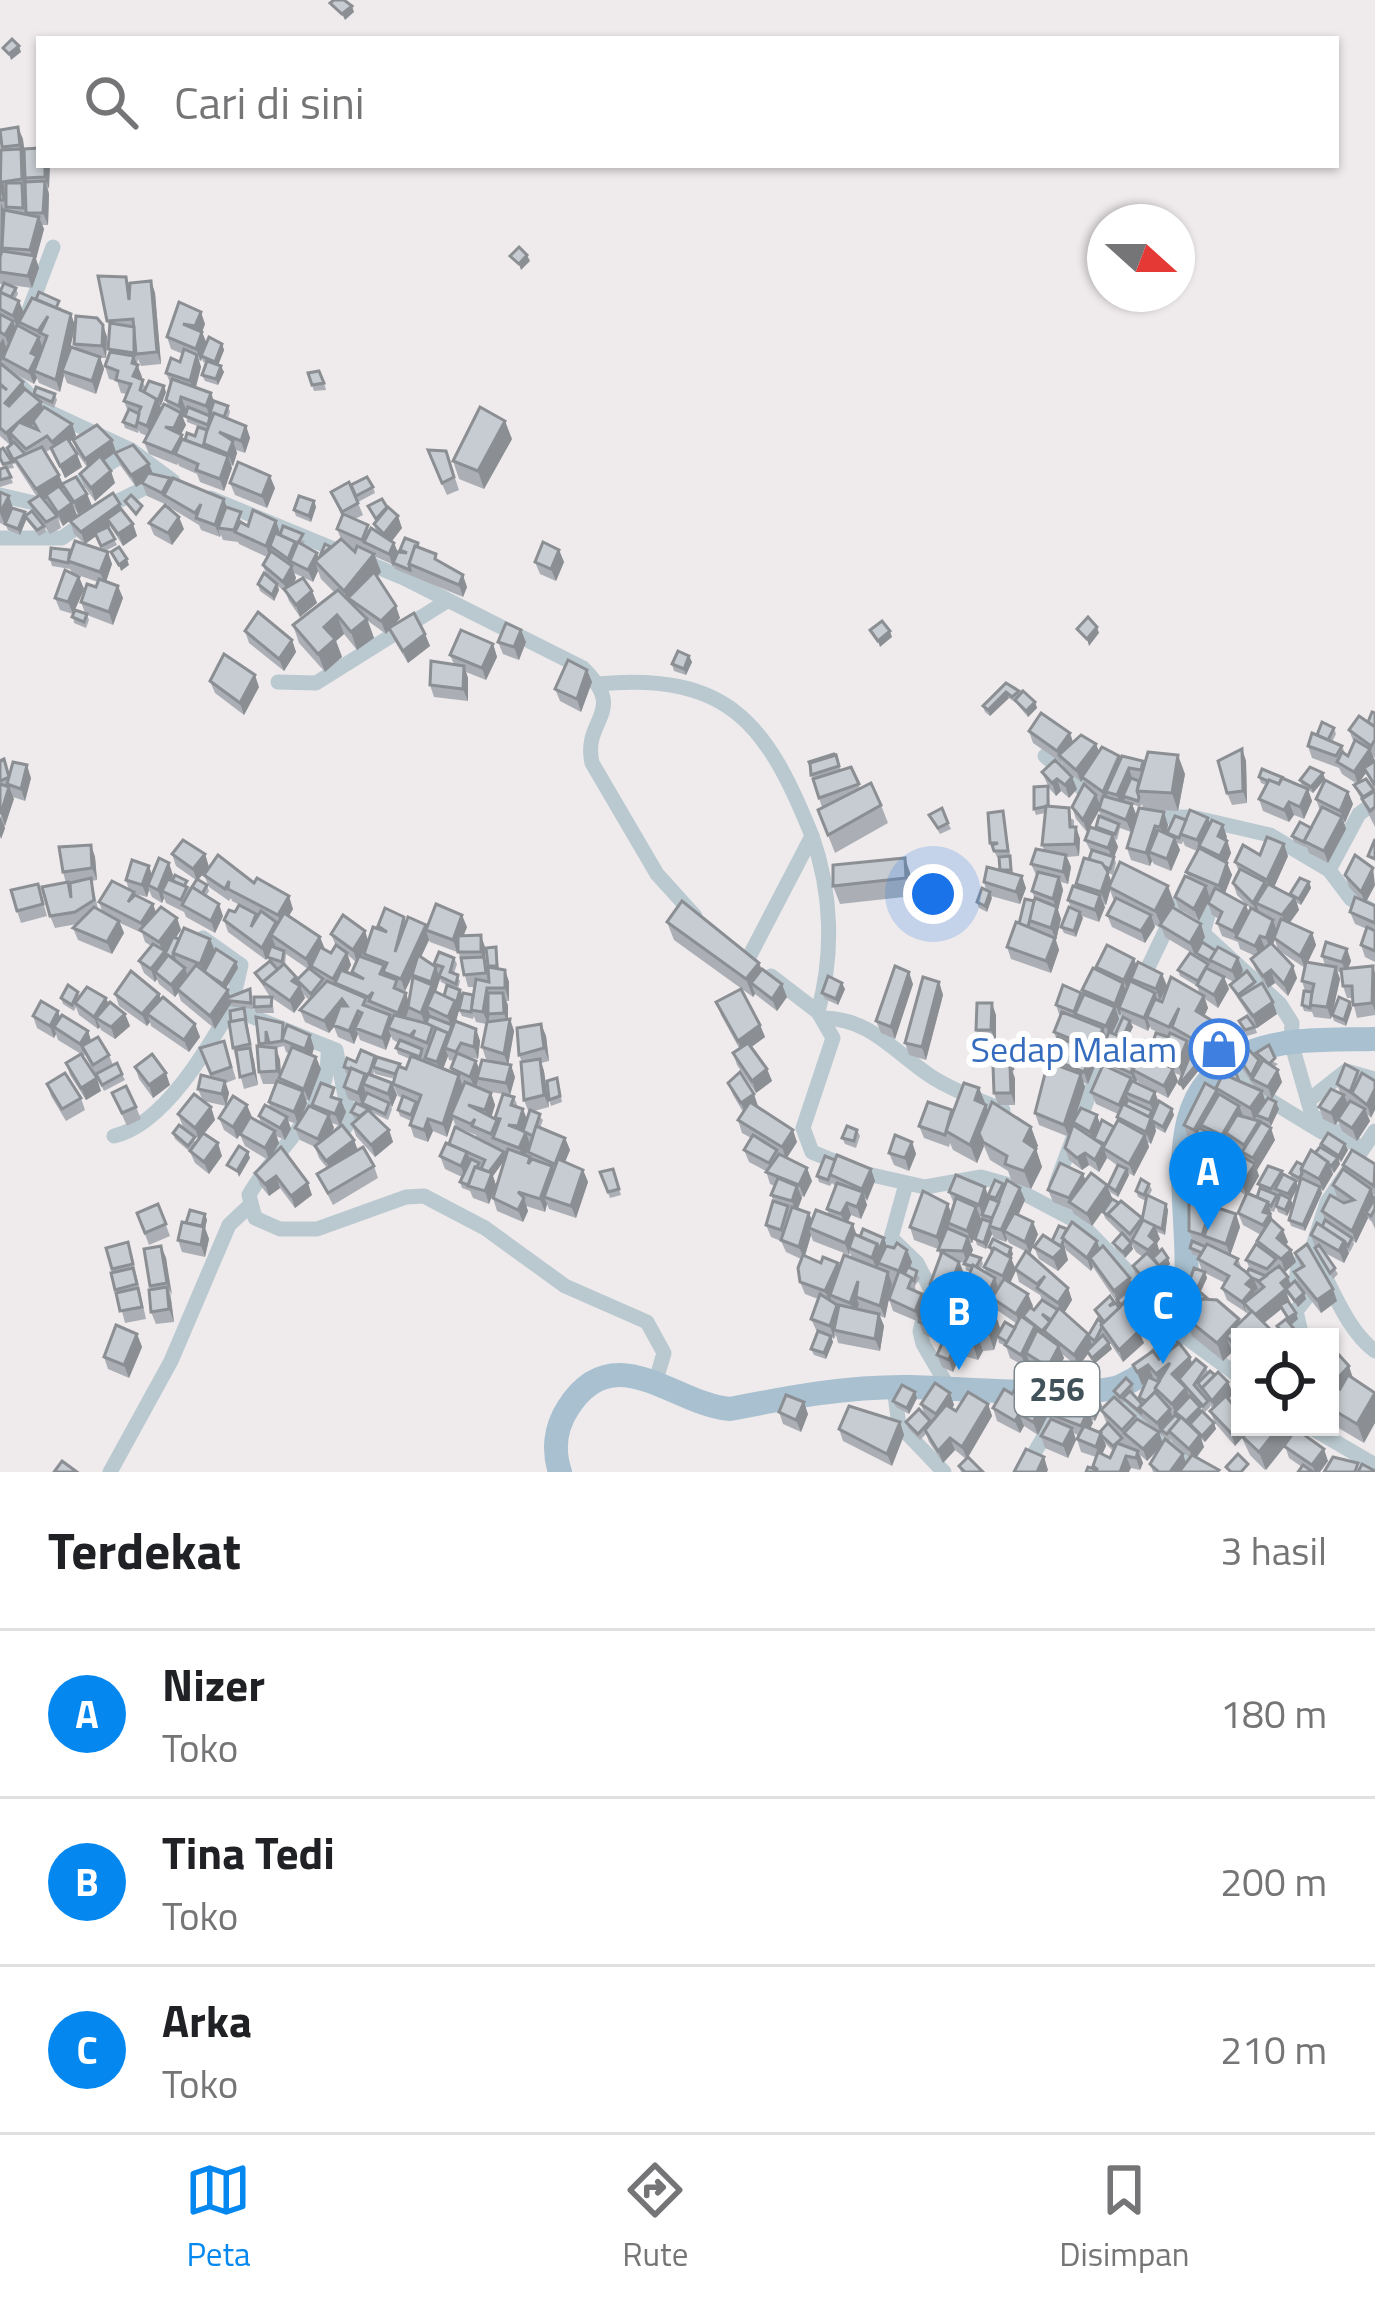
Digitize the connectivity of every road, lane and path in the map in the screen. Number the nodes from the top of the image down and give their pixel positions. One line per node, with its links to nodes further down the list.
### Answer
1 (53, 247): 2 (street)
2 (23, 326)
3 (4, 369): 4 (street)
4 (131, 449): 5 (street); 6 (street)
5 (180, 487): 7 (street); 8 (street)
6 (0, 495)
7 (0, 538)
8 (447, 601): 9 (street); 10 (street)
9 (278, 682)
10 (598, 684): 14 (street); 20 (street)
11 (1046, 756): 13 (street)
12 (1375, 802): 17 (street)
13 (1217, 826): 15 (street); 17 (street)
14 (812, 836): 23 (street); 23 (street)
15 (1208, 844)
16 (1199, 862): 18 (street)
17 (1329, 870): 19 (street)
18 (1187, 885): 27 (street); 40 (street)
19 (1375, 912)
20 (717, 934)
21 (203, 938): 22 (street)
22 (231, 1008): 25 (street); 28 (street)
23 (820, 1015): 32 (street); 38 (street)
24 (195, 1026): 25 (street)
25 (209, 1038): 34 (street)
26 (1375, 1040): 27 (main road)
27 (1291, 1042): 29 (main road); 31 (street)
28 (338, 1050): 35 (street); 39 (street)
29 (1232, 1063): 36 (street); 42 (main road)
30 (1375, 1079): 31 (street)
31 (1307, 1101): 36 (street)
32 (1003, 1111)
33 (1375, 1131): 36 (street)
34 (114, 1136)
35 (339, 1136)
36 (1359, 1152): 37 (street); 41 (street)
37 (1375, 1166)
38 (906, 1184): 40 (street); 50 (street)
39 (248, 1207): 46 (street); 54 (street)
40 (1047, 1207): 42 (street)
41 (1311, 1251): 43 (street); 44 (street)
42 (1178, 1328): 45 (street); 48 (main road, 256)
43 (1300, 1328)
44 (1375, 1351)
45 (1231, 1370)
46 (656, 1380): 47 (main road, 256); 55 (main road)
47 (894, 1388): 50 (main road, 256); 56 (street)
48 (1102, 1388): 49 (main road, 256); 52 (street)
49 (1072, 1389): 50 (main road, 256); 57 (street)
50 (950, 1390)
51 (1325, 1436): 53 (street)
52 (1194, 1463)
53 (1375, 1465)
54 (110, 1472)
55 (560, 1472)
56 (944, 1472)
57 (1023, 1472)

